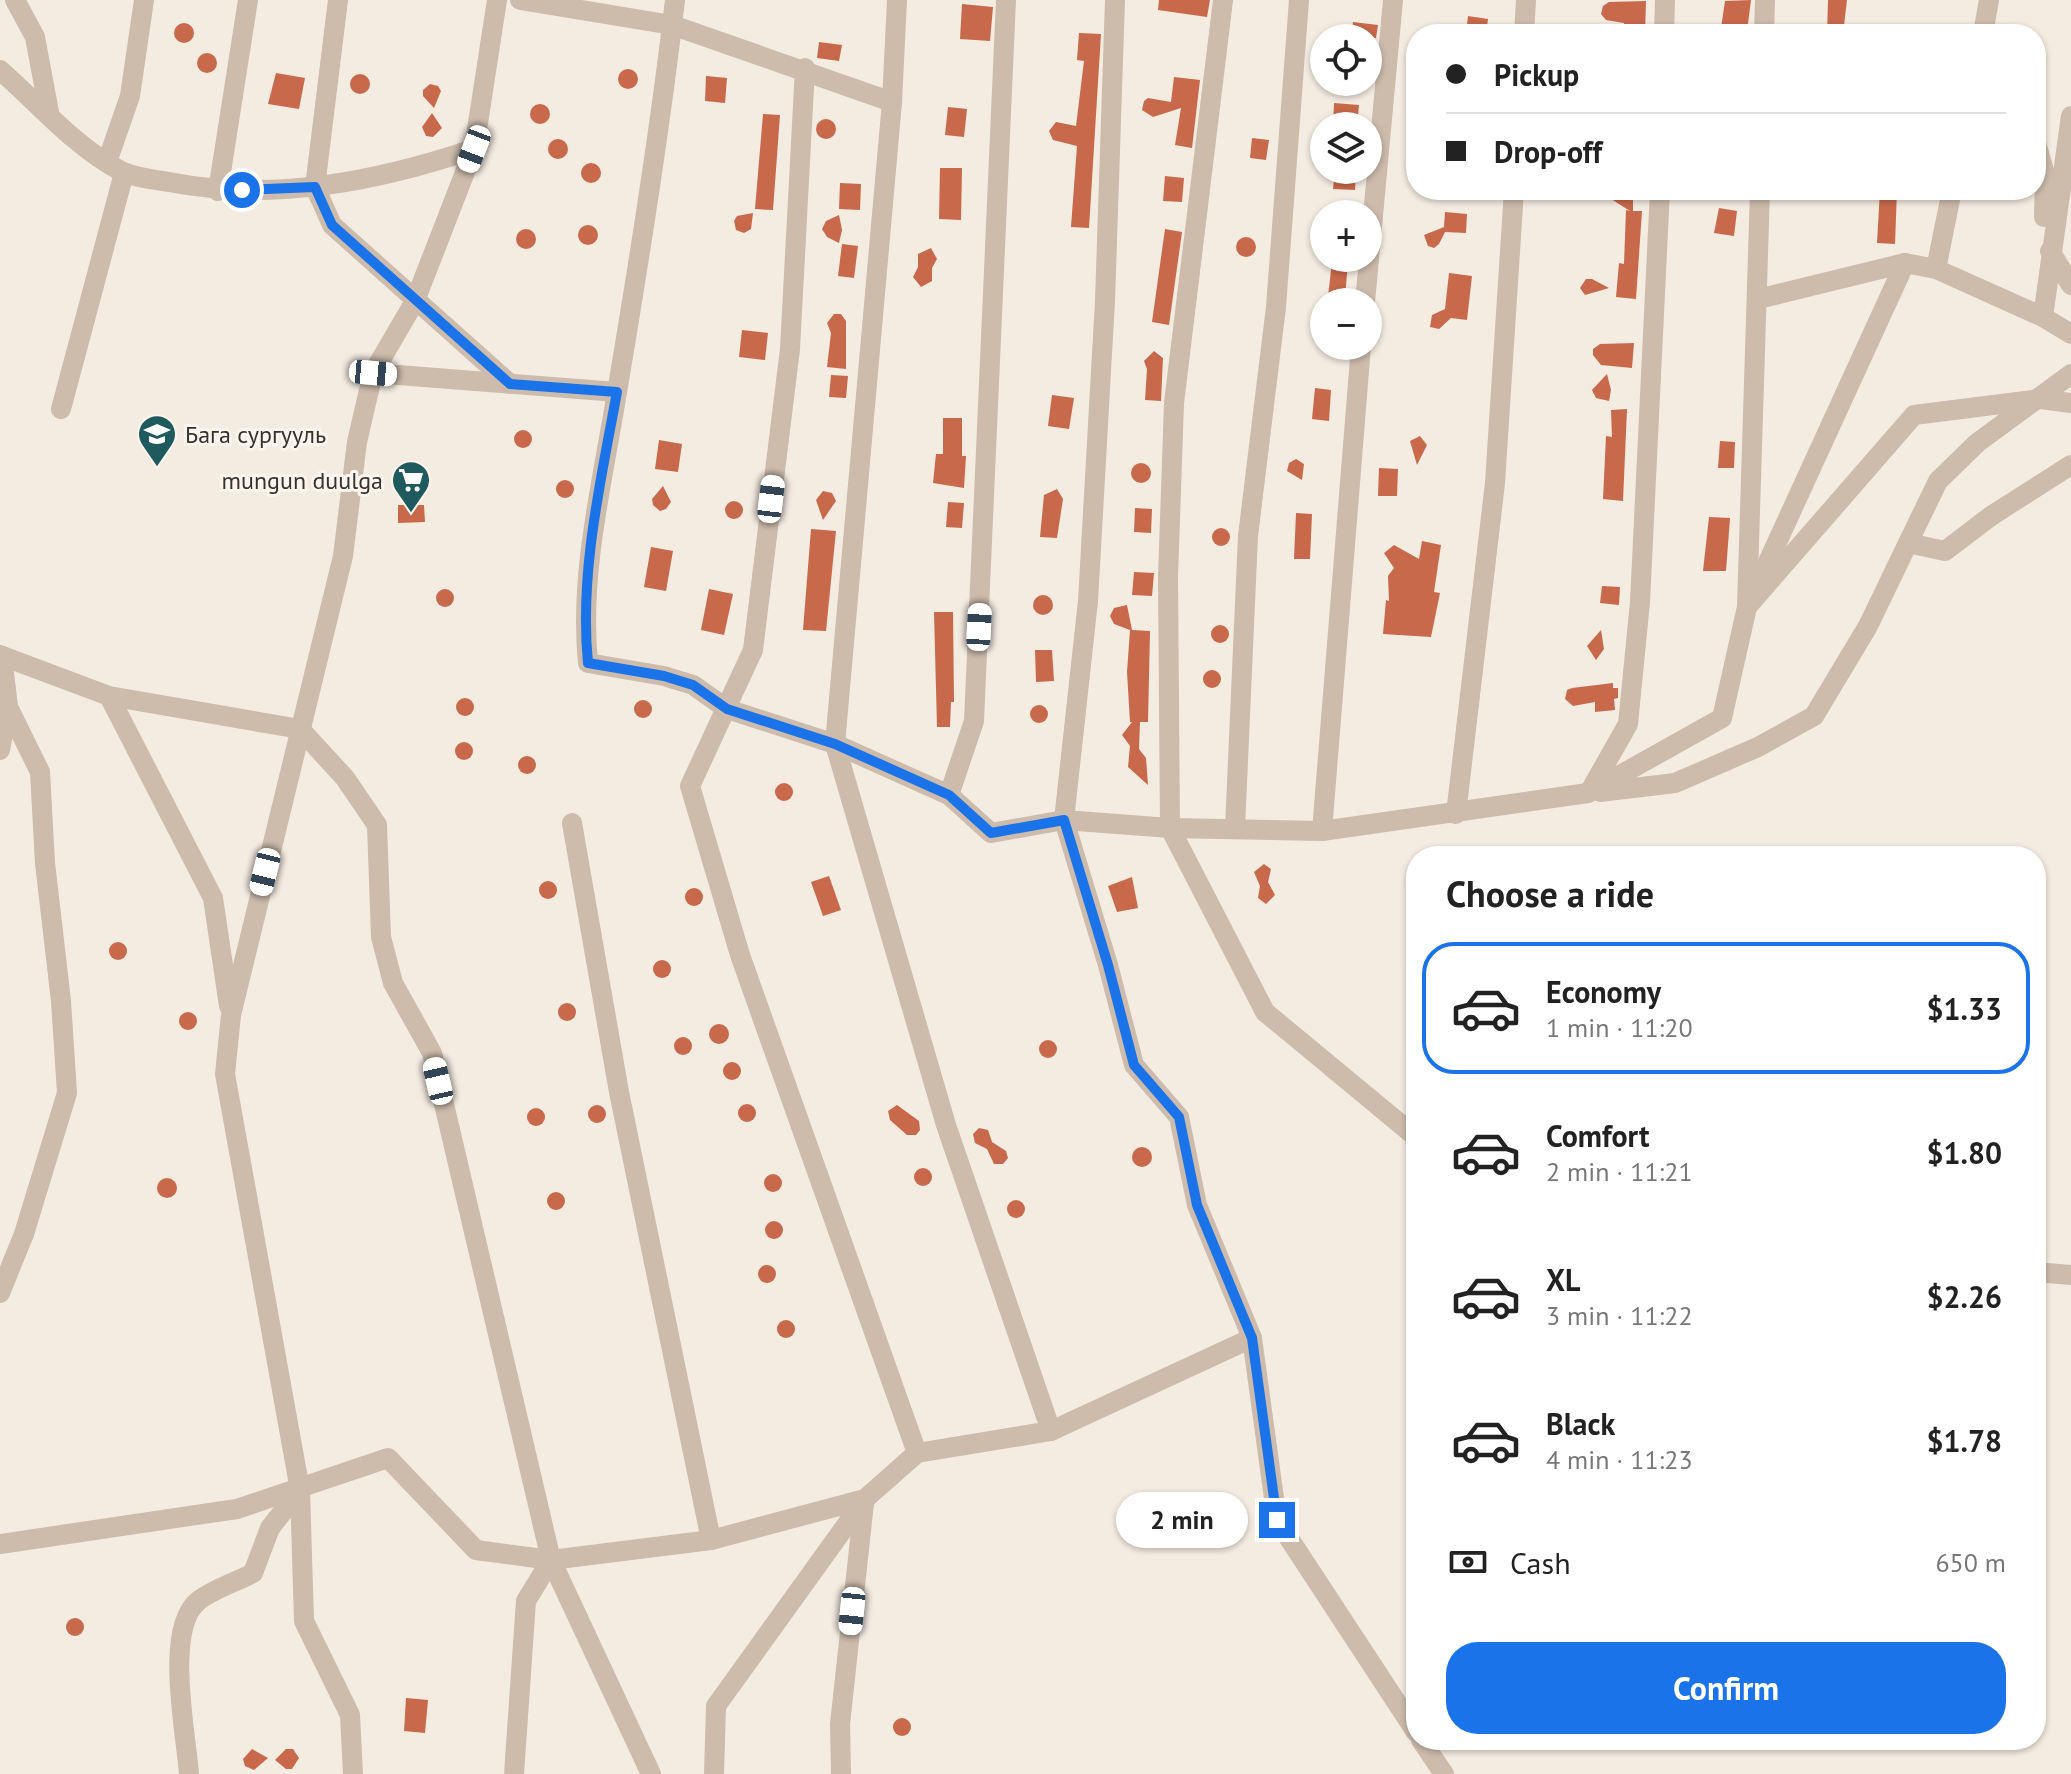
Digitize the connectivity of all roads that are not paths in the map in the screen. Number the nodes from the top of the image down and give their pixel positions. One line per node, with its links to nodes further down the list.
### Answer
1 (15, 0): 24 (street)
2 (144, 0): 27 (street)
3 (248, 0): 29 (street)
4 (338, 0): 28 (street)
5 (497, 0): 26 (street)
6 (520, 0): 20 (street)
7 (675, 0): 20 (street)
8 (897, 0): 23 (street)
9 (1006, 0): 63 (street)
10 (1115, 0): 65 (street)
11 (1223, 0): 67 (street)
12 (1299, 0): 68 (street)
13 (1393, 0): 39 (street)
14 (1526, 0): 17 (street)
15 (1665, 0): 18 (street)
16 (1765, 0): 19 (street)
17 (1525, 24)
18 (1664, 24)
19 (1764, 24)
20 (672, 25): 21 (street); 48 (street)
21 (805, 68): 23 (street); 58 (street)
22 (0, 70): 24 (street)
23 (892, 102): 60 (street)
24 (49, 112): 27 (street)
25 (2071, 116): 35 (street)
26 (474, 149): 28 (street); 41 (street)
27 (115, 168): 29 (street); 51 (street)
28 (315, 187): 29 (street); 41 (street)
29 (218, 191)
30 (1513, 200): 64 (street)
31 (1660, 200): 62 (street)
32 (1760, 200): 40 (street)
33 (1950, 200): 37 (street)
34 (2045, 200): 35 (street)
35 (2051, 255): 38 (street); 42 (street)
36 (1905, 263): 37 (street); 40 (street); 54 (street)
37 (1936, 269): 42 (street)
38 (2071, 285)
39 (1366, 288)
40 (1758, 299): 54 (street)
41 (415, 301): 45 (street); 47 (street)
42 (2043, 317): 43 (street)
43 (2071, 334)
44 (1360, 360): 69 (street)
45 (373, 373): 47 (street); 59 (street)
46 (2071, 374): 49 (street)
47 (510, 384): 48 (street)
48 (617, 392): 58 (street)
49 (2041, 399): 50 (street); 53 (street); 54 (street)
50 (2071, 403)
51 (61, 409)
52 (2071, 465): 53 (street)
53 (1908, 543): 62 (street)
54 (1747, 607): 62 (street)
55 (1, 655): 56 (street); 57 (street)
56 (109, 696): 59 (street); 70 (street)
57 (8, 707): 61 (street); 74 (street)
58 (727, 709): 60 (street); 77 (street)
59 (300, 729): 70 (street); 82 (street)
60 (835, 744): 63 (street); 76 (street)
61 (0, 750)
62 (1588, 793): 64 (street)
63 (949, 795): 65 (street)
64 (1456, 814): 69 (street)
65 (1064, 820): 67 (street); 75 (street)
66 (572, 823): 80 (street)
67 (1170, 828): 68 (street); 71 (street)
68 (1235, 828): 69 (street)
69 (1322, 831)
70 (231, 1015): 78 (street)
71 (1406, 1129)
72 (2046, 1273): 73 (street)
73 (2071, 1275)
74 (0, 1293)
75 (1252, 1338): 76 (street); 83 (street)
76 (1051, 1431): 77 (street)
77 (917, 1453): 79 (street)
78 (300, 1490): 81 (street); 82 (street); 85 (street); 86 (street)
79 (865, 1499): 80 (street); 89 (street); 90 (street)
80 (711, 1540): 82 (street)
81 (0, 1544)
82 (551, 1560): 87 (street); 88 (street)
83 (1406, 1717)
84 (1428, 1750): 91 (street)
85 (189, 1774)
86 (353, 1774)
87 (514, 1774)
88 (651, 1774)
89 (714, 1774)
90 (841, 1774)
91 (1444, 1774)

